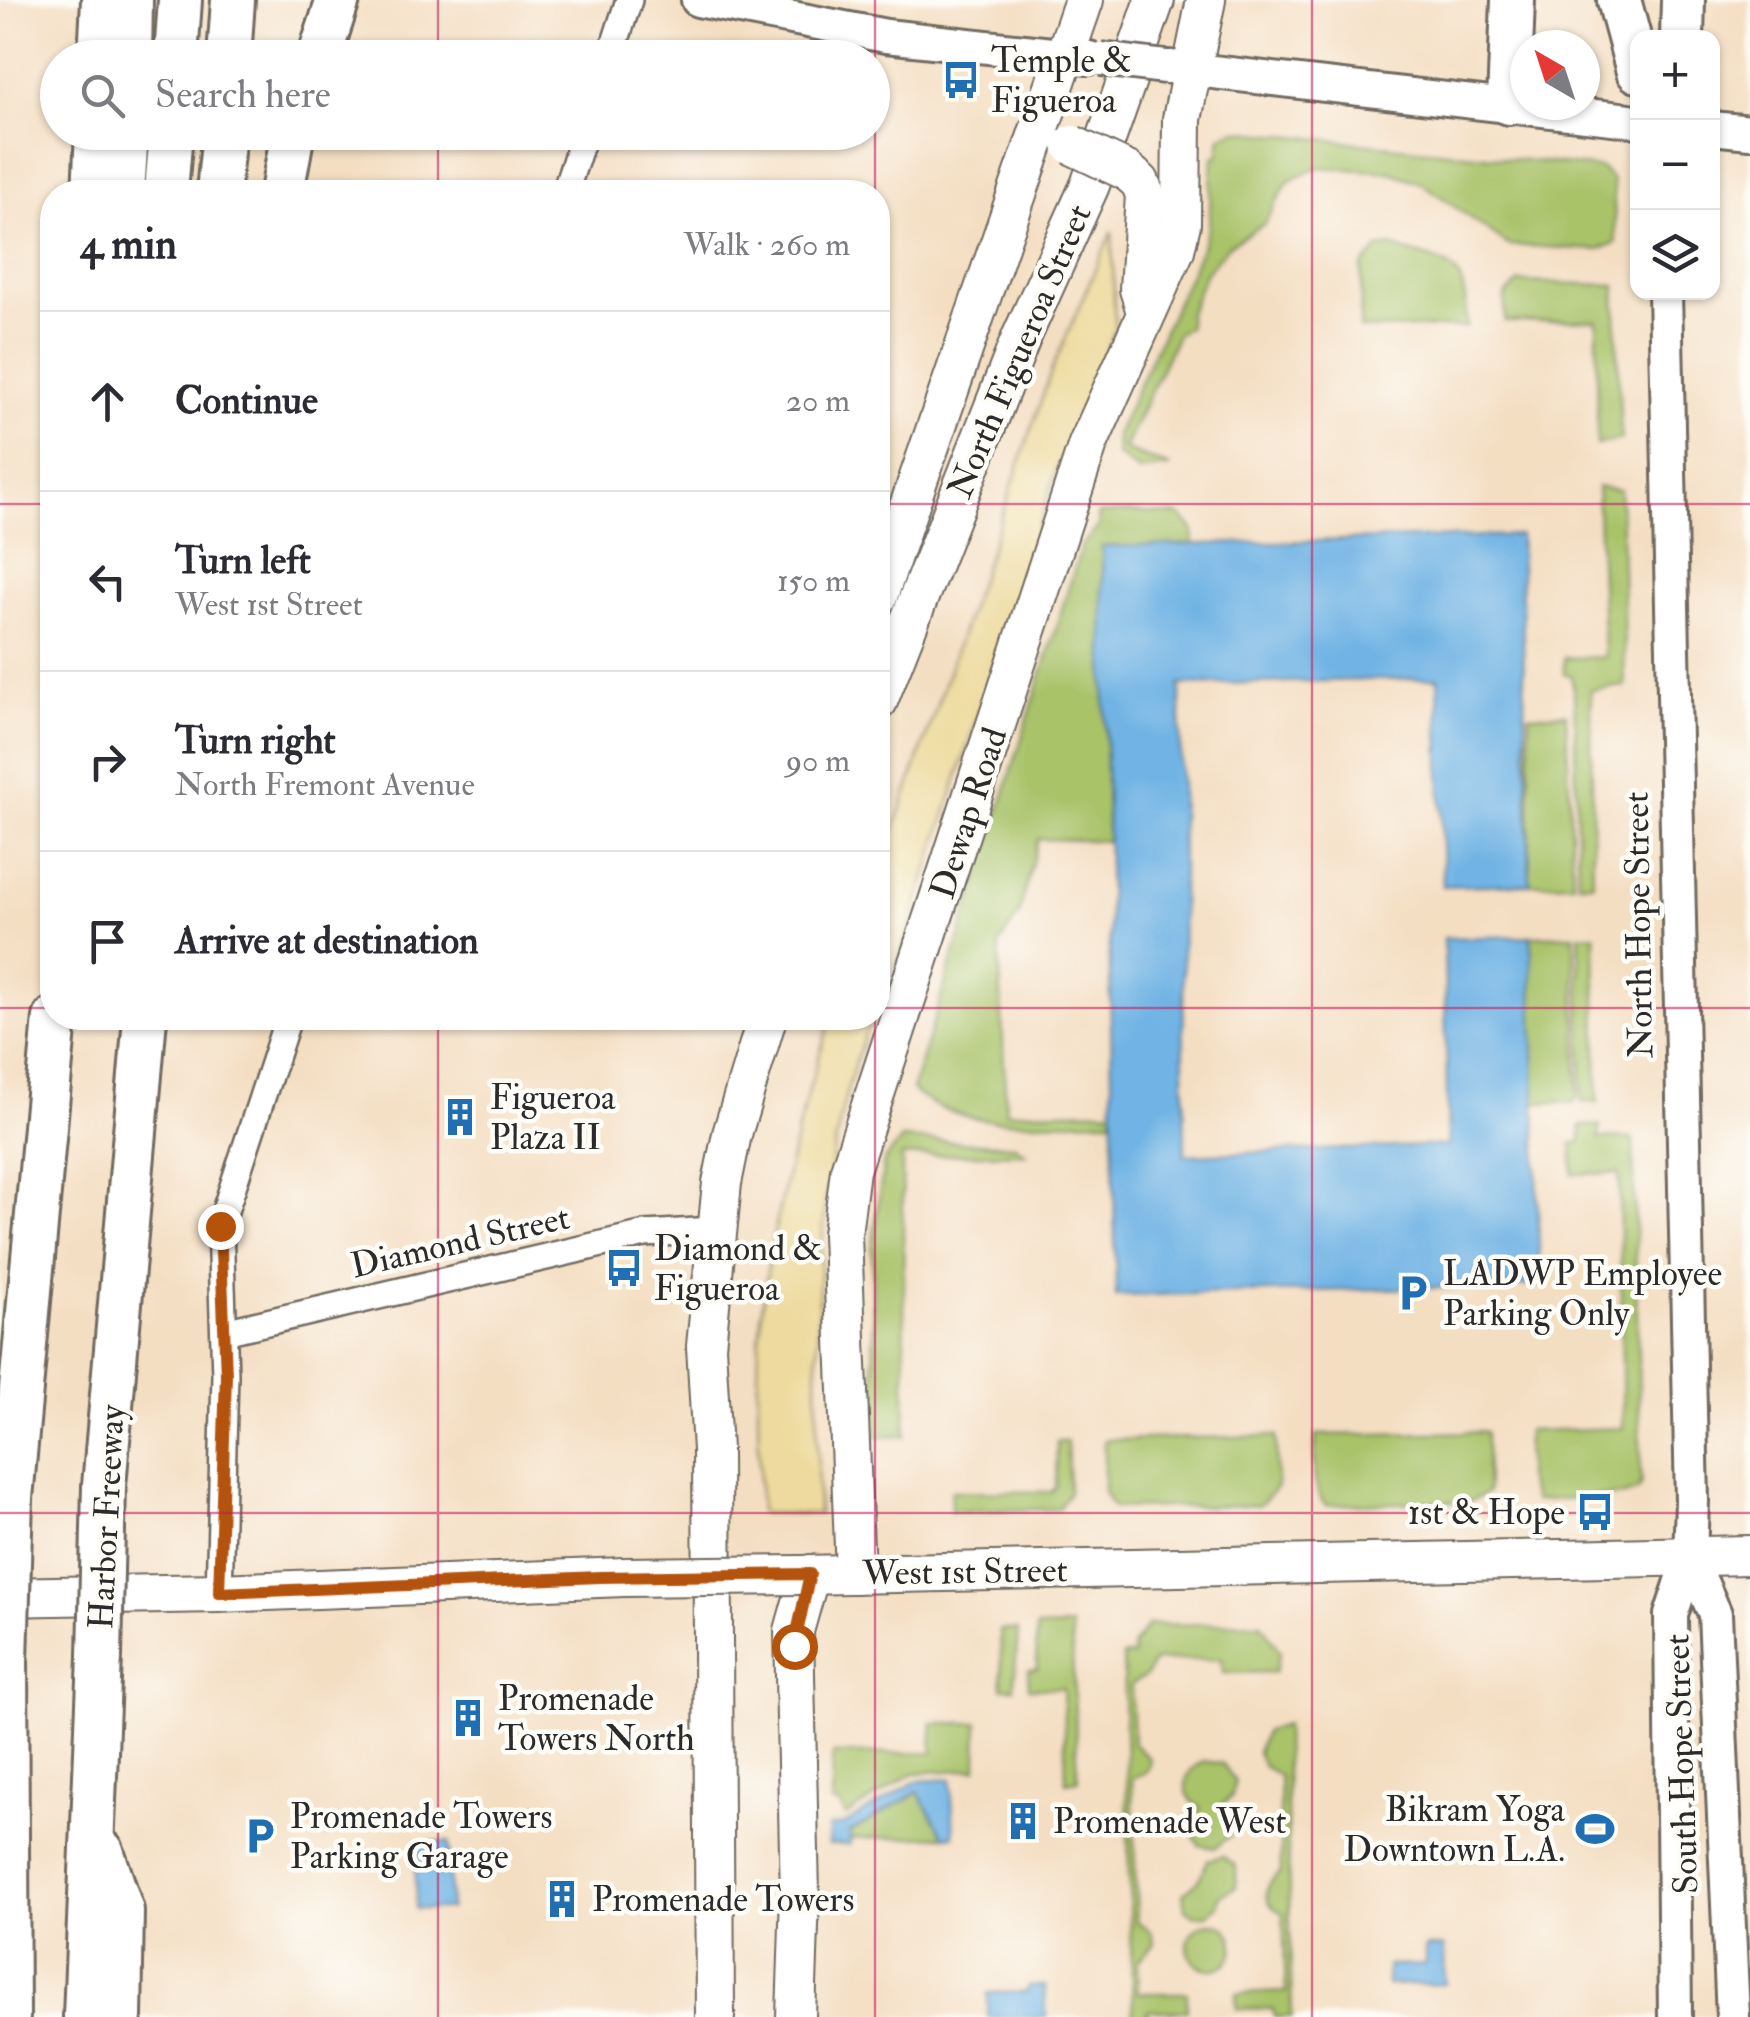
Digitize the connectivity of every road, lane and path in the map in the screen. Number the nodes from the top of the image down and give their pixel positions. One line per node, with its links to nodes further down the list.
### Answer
1 (103, 0): 16 (highway)
2 (131, 0): 17 (highway)
3 (180, 0): 18 (highway)
4 (233, 0): 19 (highway)
5 (314, 0): 20 (highway)
6 (338, 0): 21 (highway)
7 (630, 0): 22 (street)
8 (698, 0): 24 (main road)
9 (1084, 0): 24 (main road)
10 (1155, 0): 46 (main road, North Figueroa Street)
11 (1206, 0): 25 (main road, Dewap Road)
12 (1513, 0): 26 (highway)
13 (1619, 0): 23 (highway)
14 (1683, 0): 15 (highway)
15 (1682, 30)
16 (101, 40)
17 (130, 40)
18 (177, 40)
19 (230, 40)
20 (308, 40)
21 (324, 40)
22 (616, 40)
23 (1630, 41)
24 (1083, 58): 25 (main road, bridge); 36 (main road)
25 (1177, 68): 26 (main road); 44 (main road, Dewap Road)
26 (1508, 103): 27 (main road)
27 (1631, 120)
28 (1720, 129): 29 (main road)
29 (1750, 132)
30 (95, 150): 37 (highway)
31 (126, 150): 38 (highway)
32 (170, 150): 39 (highway)
33 (222, 150): 40 (highway)
34 (290, 150): 41 (highway)
35 (579, 150): 42 (street)
36 (1032, 152): 44 (main road, bridge); 45 (main road)
37 (94, 180)
38 (124, 180)
39 (167, 180)
40 (219, 180)
41 (284, 180)
42 (569, 180)
43 (1665, 300): 54 (main road, North Hope Street)
44 (1147, 314): 55 (main road, Dewap Road)
45 (890, 561)
46 (890, 632)
47 (54, 1030): 59 (highway, bridge)
48 (144, 1030): 61 (highway, Harbor Freeway, bridge)
49 (284, 1030): 52 (street)
50 (763, 1030): 51 (main road)
51 (714, 1230): 52 (street, Diamond Street); 66 (main road)
52 (224, 1332): 57 (street)
53 (1750, 1555): 54 (main road, West 1st Street)
54 (1690, 1556): 55 (main road, West 1st Street); 62 (main road, South Hope Street); 68 (main road, South Hope Street)
55 (854, 1574): 56 (main road, West 1st Street)
56 (806, 1575): 57 (main road, West 1st Street, bridge); 67 (main road)
57 (219, 1593): 58 (main road, West 1st Street)
58 (0, 1597)
59 (7, 1671): 60 (highway); 63 (highway)
60 (0, 1734)
61 (96, 1832): 64 (highway, Harbor Freeway); 65 (highway)
62 (1731, 2010)
63 (8, 2017)
64 (85, 2017)
65 (120, 2017)
66 (715, 2017)
67 (796, 2017)
68 (1676, 2017)

